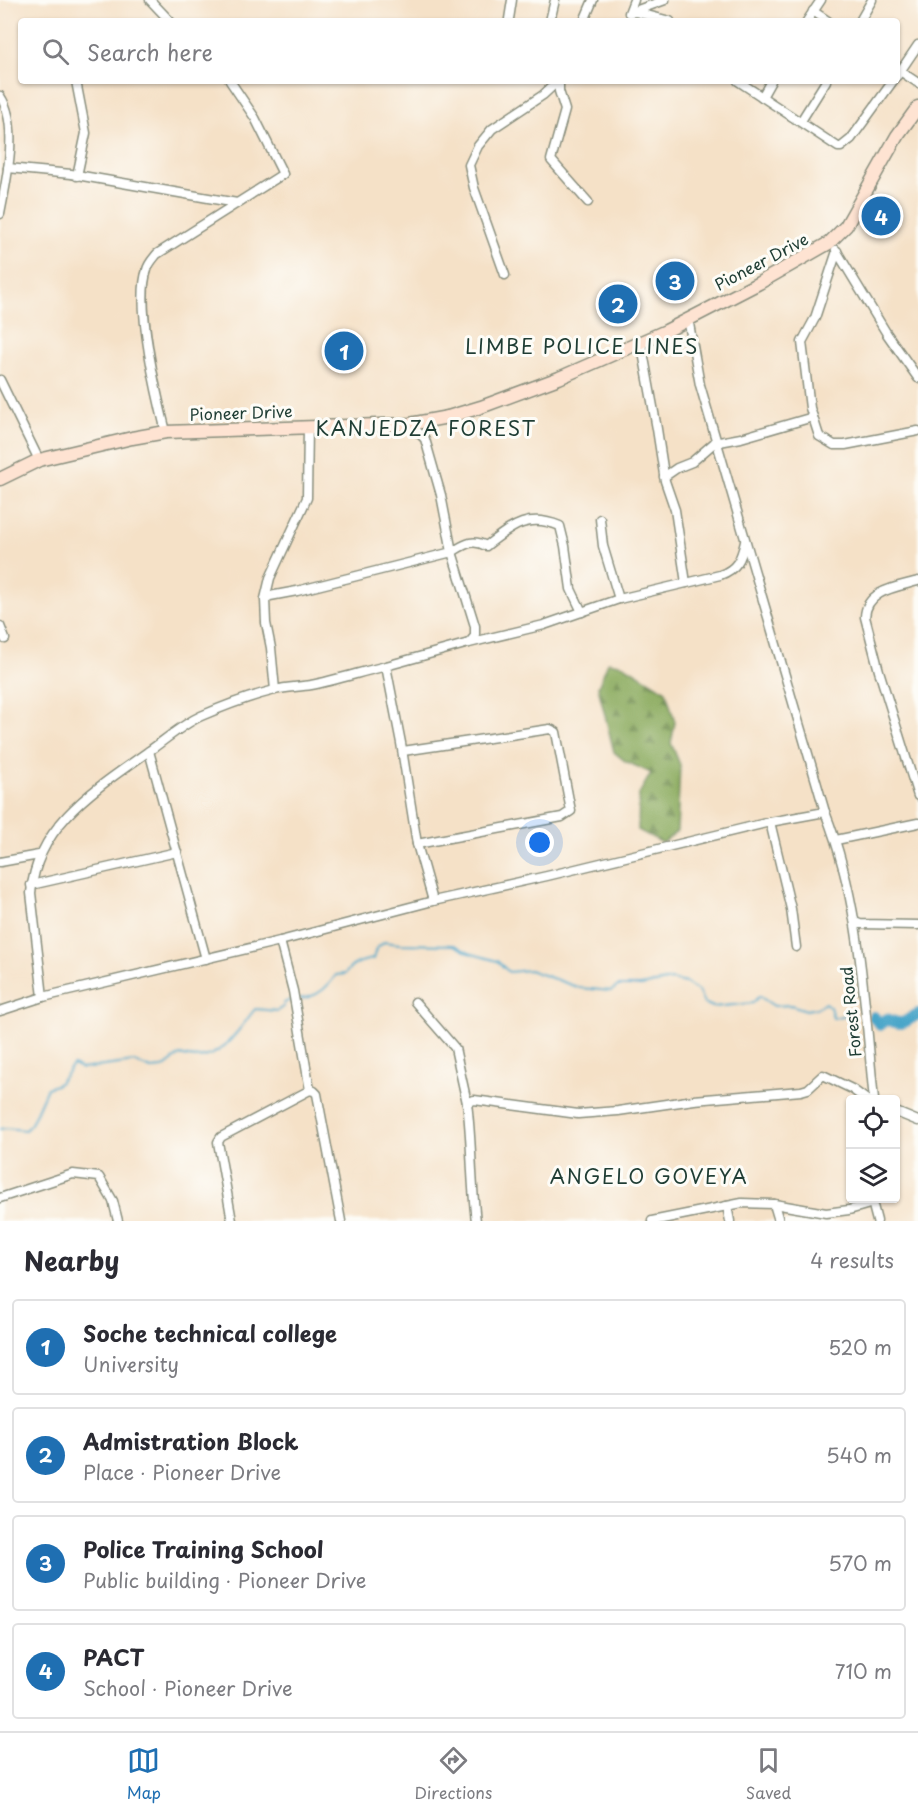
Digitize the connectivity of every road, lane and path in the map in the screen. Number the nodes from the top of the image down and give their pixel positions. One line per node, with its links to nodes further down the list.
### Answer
1 (150, 0): 11 (street)
2 (512, 0): 12 (street)
3 (555, 0): 13 (street)
4 (593, 0): 14 (street)
5 (634, 0): 10 (street)
6 (665, 0): 10 (street)
7 (820, 0): 9 (street)
8 (872, 0): 18 (street)
9 (813, 11): 16 (street); 17 (street)
10 (635, 12): 15 (street)
11 (167, 18)
12 (509, 18)
13 (551, 18)
14 (585, 18)
15 (658, 18)
16 (809, 18)
17 (824, 18)
18 (862, 18)
19 (918, 45): 20 (street)
20 (900, 69)
21 (900, 73): 22 (street)
22 (918, 83)
23 (77, 84): 36 (street)
24 (232, 84): 38 (street)
25 (556, 84): 41 (street)
26 (559, 84): 37 (street)
27 (742, 84): 32 (street)
28 (769, 84): 32 (street)
29 (824, 84): 34 (street)
30 (891, 84): 34 (street)
31 (0, 96): 35 (street)
32 (762, 97): 34 (street)
33 (918, 107): 40 (street, Pioneer Drive)
34 (801, 122)
35 (8, 168): 36 (street); 39 (street)
36 (77, 176): 38 (street)
37 (588, 202)
38 (237, 203): 50 (street)
39 (0, 214)
40 (833, 247): 42 (street, Pioneer Drive); 44 (street); 46 (street)
41 (506, 275)
42 (688, 318): 43 (street, Pioneer Drive); 51 (street, Forest Road)
43 (641, 341): 47 (street, Pioneer Drive); 53 (street)
44 (918, 378)
45 (0, 380): 52 (street)
46 (813, 417): 49 (street); 51 (street)
47 (410, 424): 48 (street, Pioneer Drive); 57 (street)
48 (308, 426): 50 (street, Pioneer Drive); 60 (street)
49 (918, 431)
50 (166, 432): 52 (street, Pioneer Drive)
51 (717, 444): 53 (street); 56 (street, Forest Road)
52 (39, 460): 54 (street, Pioneer Drive)
53 (664, 477): 59 (street)
54 (0, 479)
55 (600, 519): 61 (street)
56 (745, 542): 59 (street); 71 (street, Forest Road)
57 (452, 552): 60 (street); 62 (street); 65 (street)
58 (918, 581): 70 (street)
59 (686, 583): 61 (street)
60 (265, 599): 67 (street)
61 (620, 599): 62 (street)
62 (582, 612): 65 (street)
63 (0, 626): 64 (street)
64 (5, 639)
65 (469, 643): 66 (street)
66 (386, 666): 67 (street); 69 (street)
67 (274, 690): 68 (street)
68 (149, 751): 76 (street); 77 (street)
69 (403, 751): 75 (street); 75 (street)
70 (918, 796)
71 (825, 812): 72 (street); 74 (street, Forest Road)
72 (770, 822): 80 (street); 84 (street)
73 (918, 823): 74 (street)
74 (836, 840): 81 (street, Forest Road)
75 (417, 844): 80 (street)
76 (177, 852): 79 (street); 85 (street)
77 (39, 855): 78 (street); 79 (street)
78 (0, 862)
79 (31, 885): 86 (street)
80 (433, 901): 83 (street)
81 (855, 922): 82 (street); 91 (street, Forest Road)
82 (918, 925)
83 (280, 941): 85 (street); 89 (street)
84 (796, 947)
85 (206, 959): 86 (street)
86 (43, 997): 88 (street)
87 (415, 1002): 92 (street)
88 (0, 1011)
89 (310, 1090): 101 (street); 102 (street)
90 (860, 1095): 92 (street)
91 (873, 1095)
92 (467, 1103): 103 (street)
93 (900, 1113): 94 (street)
94 (918, 1120)
95 (0, 1198): 100 (street)
96 (867, 1203): 98 (street)
97 (872, 1203): 107 (street)
98 (774, 1204): 99 (street); 106 (street)
99 (727, 1206): 104 (street); 105 (street)
100 (117, 1221)
101 (232, 1221)
102 (341, 1221)
103 (476, 1221)
104 (652, 1221)
105 (729, 1221)
106 (778, 1221)
107 (877, 1221)

